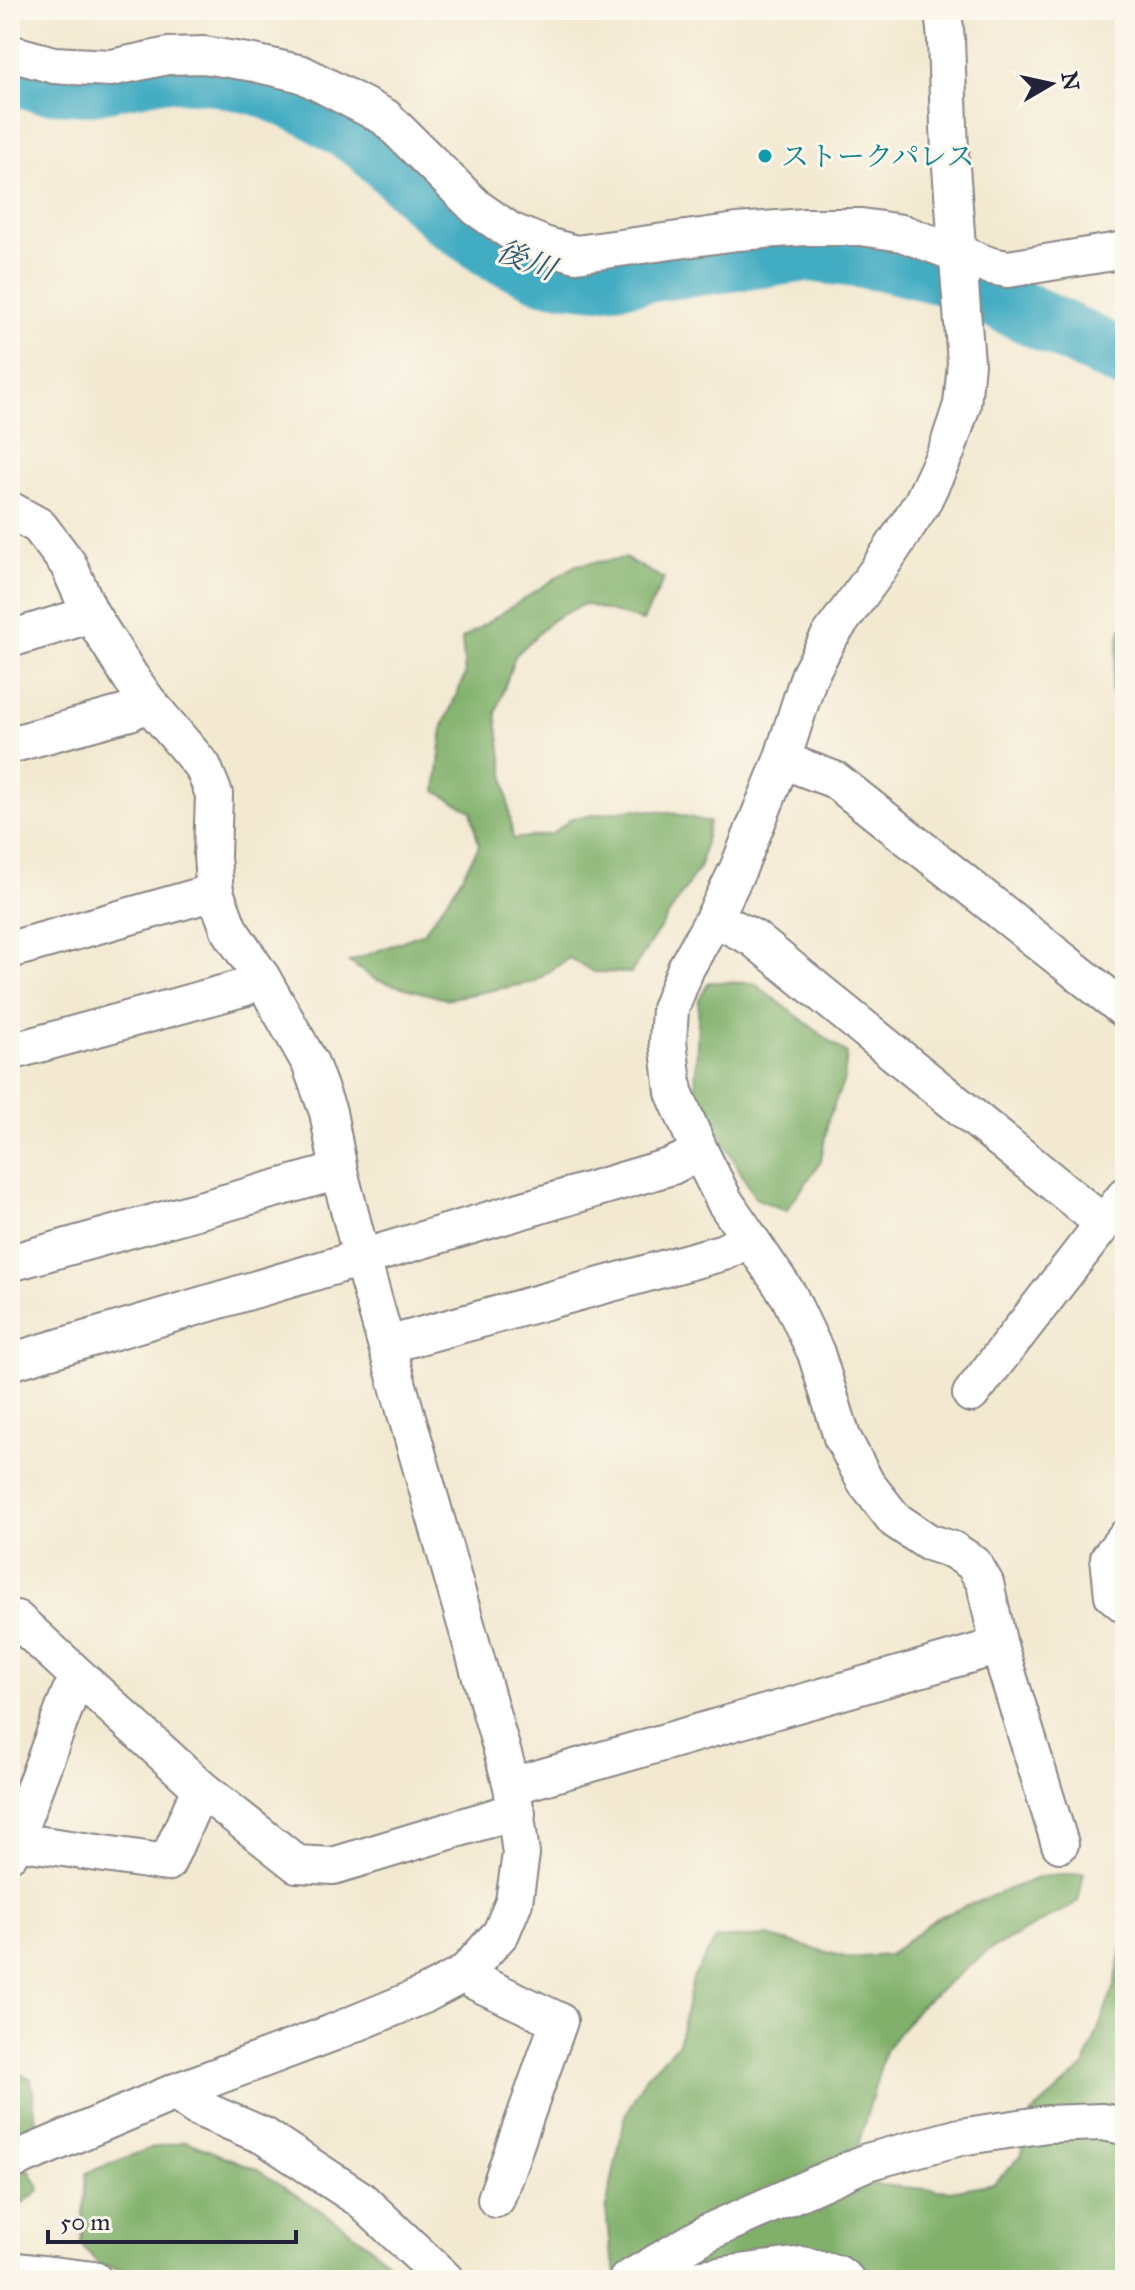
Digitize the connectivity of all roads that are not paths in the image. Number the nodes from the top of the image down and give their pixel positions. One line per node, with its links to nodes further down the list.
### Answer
1 (943, 10): 4 (street)
2 (10, 53): 4 (street)
3 (1125, 250): 4 (street)
4 (959, 258): 10 (street)
5 (10, 510): 6 (street)
6 (90, 613): 7 (street); 8 (street)
7 (10, 639)
8 (148, 702): 9 (street); 11 (street)
9 (10, 745)
10 (782, 760): 12 (street); 15 (street)
11 (215, 892): 13 (street); 14 (street)
12 (714, 918): 17 (street); 19 (street)
13 (10, 950)
14 (262, 978): 16 (street); 18 (street)
15 (1125, 1010)
16 (10, 1052)
17 (700, 1152): 20 (street); 21 (street)
18 (339, 1171): 21 (street); 22 (street)
19 (1114, 1210): 25 (street)
20 (749, 1239): 23 (street); 29 (street)
21 (362, 1259): 23 (street); 24 (street)
22 (10, 1263)
23 (387, 1345): 32 (street)
24 (10, 1362)
25 (971, 1394)
26 (1125, 1538): 27 (street)
27 (1125, 1605)
28 (16, 1619): 30 (street)
29 (999, 1646): 32 (street); 33 (street)
30 (81, 1679): 31 (street); 34 (street)
31 (203, 1790): 32 (street); 34 (street)
32 (514, 1799): 35 (street)
33 (1060, 1844)
34 (12, 1847)
35 (465, 1973): 36 (street); 39 (street)
36 (175, 2092): 38 (street); 42 (street)
37 (1125, 2126): 43 (street)
38 (10, 2162)
39 (496, 2199)
40 (10, 2270): 41 (street)
41 (94, 2280)
42 (446, 2280)
43 (627, 2280)
44 (686, 2280): 45 (street)
45 (846, 2280)

